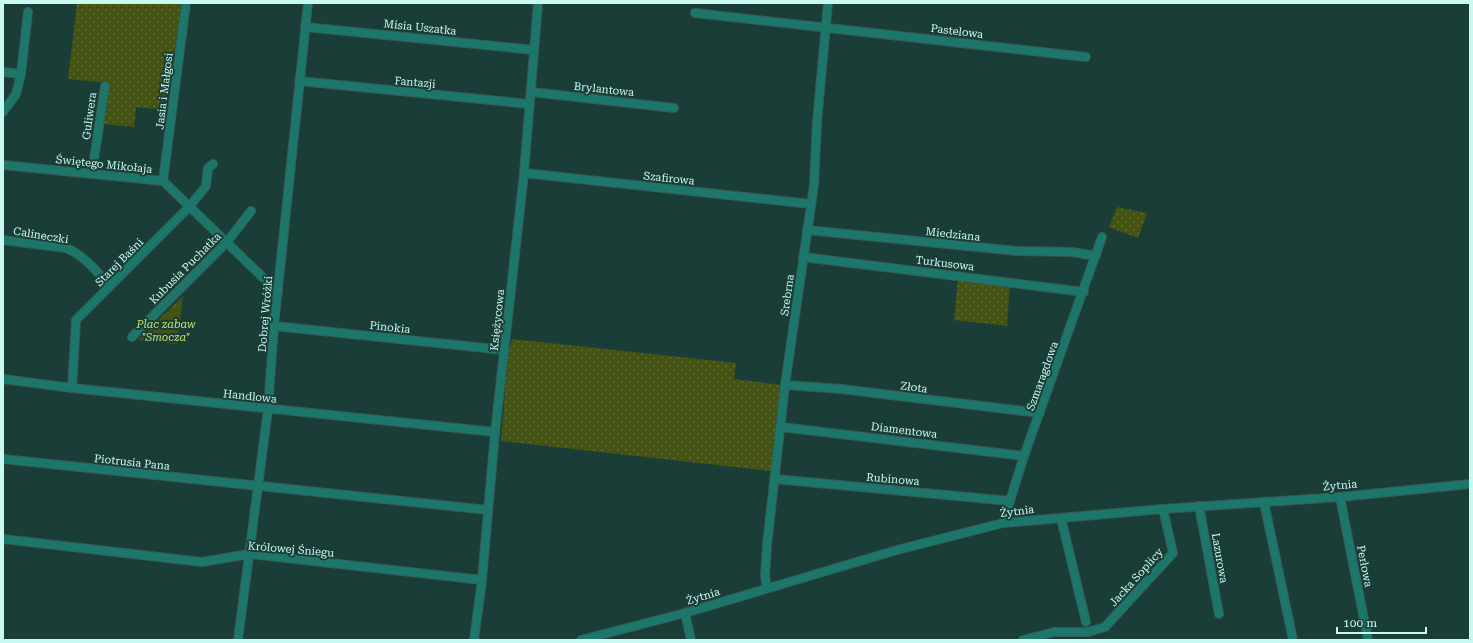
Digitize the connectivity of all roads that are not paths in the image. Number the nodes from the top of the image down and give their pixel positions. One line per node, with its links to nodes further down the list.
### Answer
1 (186, 3): 23 (street, Jasia i Małgosi)
2 (308, 3): 7 (street, Dobrej Wróżki)
3 (538, 3): 9 (street, Księżycowa)
4 (828, 3): 8 (street, Srebrna)
5 (28, 12): 12 (street)
6 (695, 13): 8 (street, Pastelowa)
7 (305, 27): 9 (street, Misia Uszatka); 13 (street, Dobrej Wróżki)
8 (826, 27): 10 (street, Pastelowa); 24 (street, Srebrna)
9 (534, 50): 15 (street, Księżycowa)
10 (1086, 57)
11 (3, 72): 12 (street)
12 (21, 74): 18 (street)
13 (299, 82): 16 (street, Fantazji); 34 (street, Dobrej Wróżki)
14 (105, 86): 21 (street, Guliwera)
15 (531, 92): 16 (street, Księżycowa); 17 (street, Brylantowa)
16 (529, 104): 22 (street, Księżycowa)
17 (674, 108)
18 (3, 112)
19 (213, 164): 25 (street, Starej Baśni)
20 (3, 165): 21 (street, Świętego Mikołaja)
21 (92, 173): 23 (street, Świętego Mikołaja)
22 (524, 173): 24 (street, Szafirowa); 38 (street, Księżycowa)
23 (163, 181): 25 (street, Świętego Mikołaja)
24 (811, 204): 27 (street, Srebrna)
25 (190, 206): 30 (street, Świętego Mikołaja); 33 (street, Starej Baśni)
26 (251, 211): 30 (street, Kubusia Puchatka)
27 (807, 230): 31 (street, Miedziana); 32 (street, Srebrna)
28 (1102, 237): 31 (street, Szmaragdowa)
29 (3, 240): 33 (street, Calineczki)
30 (227, 242): 34 (street, Świętego Mikołaja); 37 (street, Kubusia Puchatka)
31 (1096, 256): 35 (street, Szmaragdowa)
32 (803, 257): 35 (street, Turkusowa); 40 (street, Srebrna)
33 (110, 286): 41 (street, Starej Baśni)
34 (278, 292): 36 (street, Dobrej Wróżki)
35 (1084, 292): 43 (street, Szmaragdowa)
36 (274, 326): 38 (street, Pinokia); 42 (street, Dobrej Wróżki)
37 (132, 337)
38 (504, 350): 45 (street, Księżycowa)
39 (3, 379): 41 (street, Handlowa)
40 (785, 384): 43 (street, Złota); 44 (street, Srebrna)
41 (72, 388): 42 (street, Handlowa)
42 (268, 409): 45 (street, Handlowa); 50 (street, Dobrej Wróżki)
43 (1040, 413): 46 (street, Szmaragdowa)
44 (781, 427): 46 (street, Diamentowa); 48 (street, Srebrna)
45 (495, 432): 56 (street, Księżycowa)
46 (1024, 456): 52 (street, Szmaragdowa)
47 (3, 459): 50 (street, Piotrusia Pana)
48 (774, 479): 52 (street, Rubinowa); 62 (street, Srebrna)
49 (1470, 484): 51 (street, Żytnia)
50 (258, 486): 56 (street, Piotrusia Pana); 60 (street, Dobrej Wróżki)
51 (1340, 497): 53 (street, Żytnia); 74 (street, Perłowa)
52 (1010, 501): 58 (street, Szmaragdowa)
53 (1264, 502): 54 (street, Żytnia); 73 (street)
54 (1199, 506): 55 (street, Żytnia); 64 (street, Lazurowa)
55 (1164, 509): 57 (street, Żytnia); 72 (street, Jacka Soplicy)
56 (488, 510): 61 (street, Księżycowa)
57 (1061, 518): 58 (street, Żytnia); 65 (street)
58 (1003, 523): 62 (street, Żytnia)
59 (3, 539): 60 (street, Królowej Śniegu)
60 (249, 554): 61 (street, Królowej Śniegu); 66 (street, Dobrej Wróżki)
61 (482, 580): 69 (street, Księżycowa)
62 (767, 588): 63 (street, Żytnia)
63 (686, 613): 70 (street, Żytnia); 71 (street)
64 (1219, 614)
65 (1086, 622)
66 (240, 627): 67 (street, Dobrej Wróżki); 68 (street, Dobrej Wróżki)
67 (238, 640)
68 (243, 640)
69 (474, 640)
70 (581, 640)
71 (690, 640)
72 (1023, 640)
73 (1293, 640)
74 (1368, 640)

